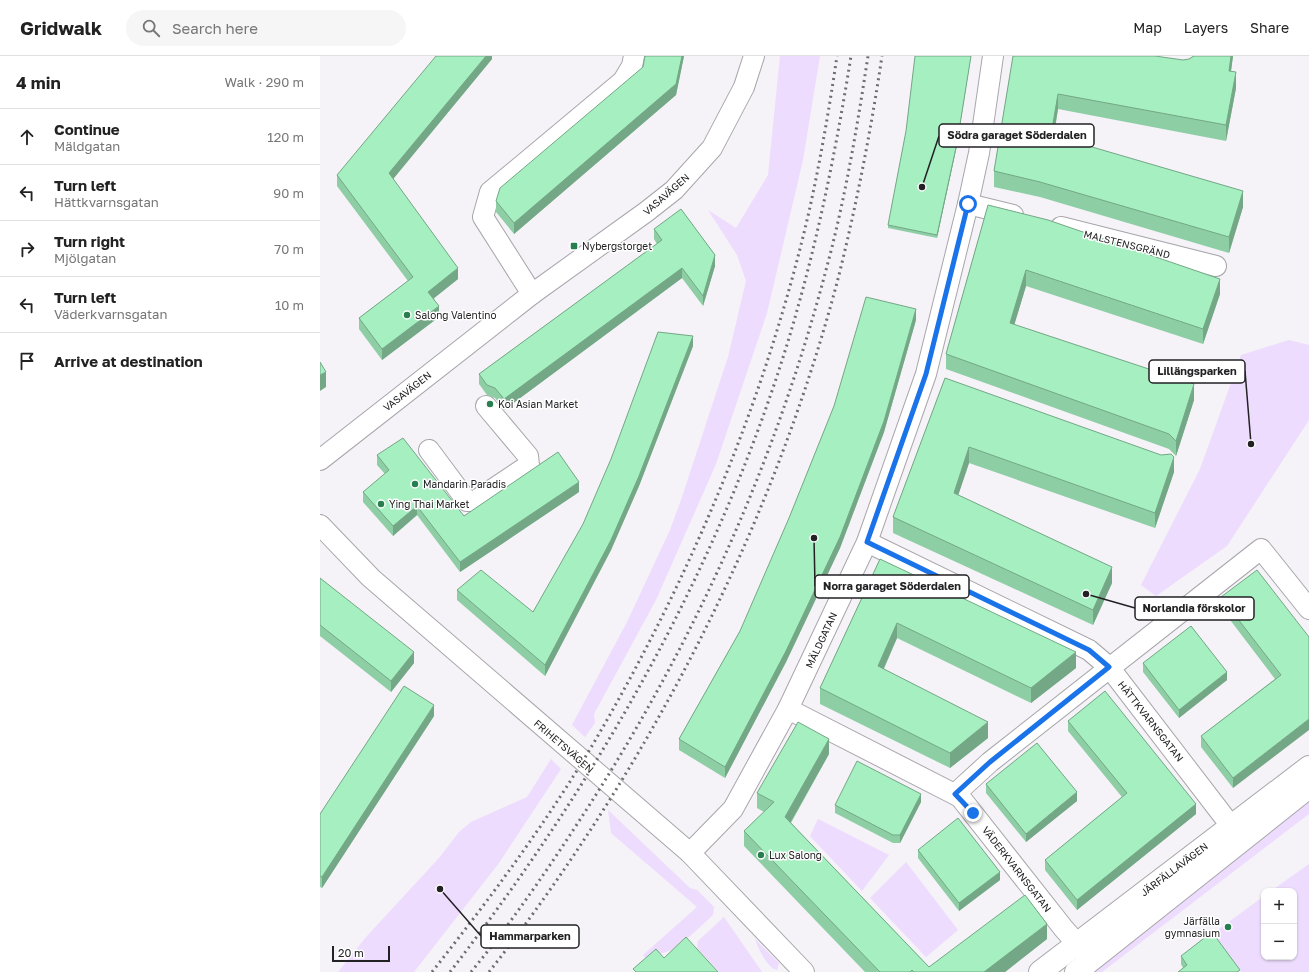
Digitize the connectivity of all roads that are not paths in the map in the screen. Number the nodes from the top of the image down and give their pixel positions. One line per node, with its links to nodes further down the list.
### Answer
1 (634, 56): 6 (street)
2 (754, 56): 6 (street, VASAVÄGEN)
3 (993, 56): 4 (street, MÄLDGATAN)
4 (968, 204): 5 (street, MALSTENSGRÄND); 11 (street, MÄLDGATAN)
5 (1216, 266)
6 (532, 294): 9 (street, VASAVÄGEN)
7 (486, 406): 8 (street)
8 (428, 450)
9 (320, 460)
10 (320, 525): 19 (street, FRIHETSVÄGEN)
11 (867, 542): 13 (street, HÄTTKVARNSGATAN); 14 (street, MÄLDGATAN)
12 (1309, 609): 13 (street)
13 (1109, 667): 17 (street); 18 (street, HÄTTKVARNSGATAN)
14 (788, 709): 17 (street, VÄDERKVARNSGATAN); 19 (street, MÄLDGATAN)
15 (1309, 767): 18 (street, JÄRFÄLLAVÄGEN)
16 (1309, 787): 18 (street, JÄRFÄLLAVÄGEN)
17 (955, 794): 20 (street, VÄDERKVARNSGATAN)
18 (1237, 833): 20 (street, JÄRFÄLLAVÄGEN); 21 (street, JÄRFÄLLAVÄGEN)
19 (690, 853): 22 (street, FRIHETSVÄGEN)
20 (1077, 943): 21 (street, VÄDERKVARNSGATAN); 23 (street, JÄRFÄLLAVÄGEN)
21 (1083, 966)
22 (804, 972)
23 (1040, 972)

